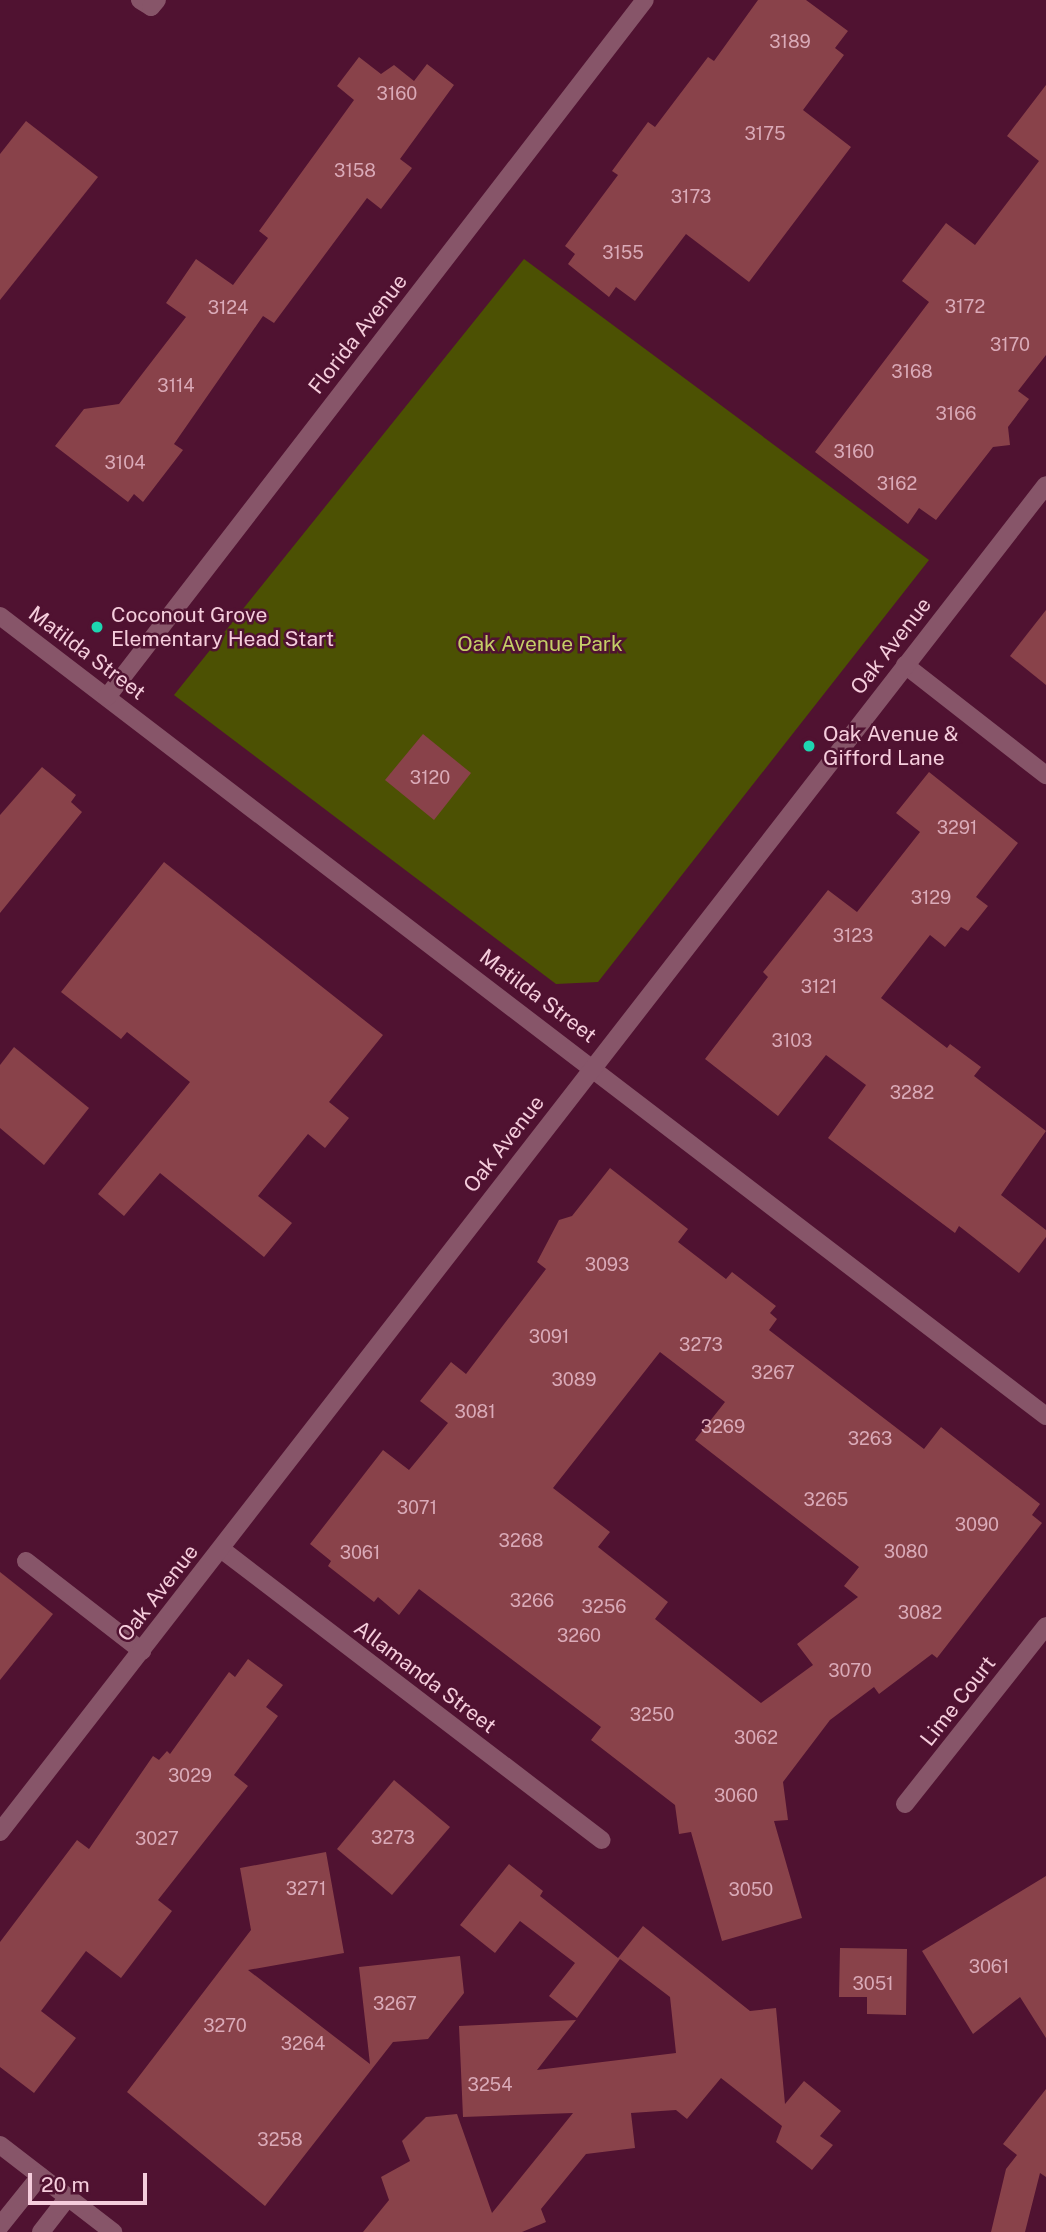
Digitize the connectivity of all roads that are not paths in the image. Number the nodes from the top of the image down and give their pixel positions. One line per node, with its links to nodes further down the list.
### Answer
1 (140, 0): 2 (street)
2 (157, 0)
3 (645, 0): 7 (street, Florida Avenue)
4 (1046, 485): 6 (street, Oak Avenue)
5 (0, 616): 7 (street, Matilda Street)
6 (905, 665): 8 (street); 9 (street, Oak Avenue)
7 (107, 697): 9 (street, Matilda Street)
8 (1046, 775)
9 (593, 1066): 10 (street, Matilda Street); 11 (street, Oak Avenue)
10 (1046, 1416)
11 (221, 1549): 14 (street, Oak Avenue); 17 (street, Allamanda Street)
12 (26, 1562): 14 (street)
13 (1046, 1626): 15 (street, Lime Court)
14 (142, 1651): 16 (street, Oak Avenue)
15 (905, 1804)
16 (0, 1832)
17 (601, 1840)
18 (0, 2145): 19 (street)
19 (40, 2176): 20 (street); 21 (street)
20 (68, 2197): 22 (street); 23 (street)
21 (0, 2226)
22 (41, 2232)
23 (113, 2232)

